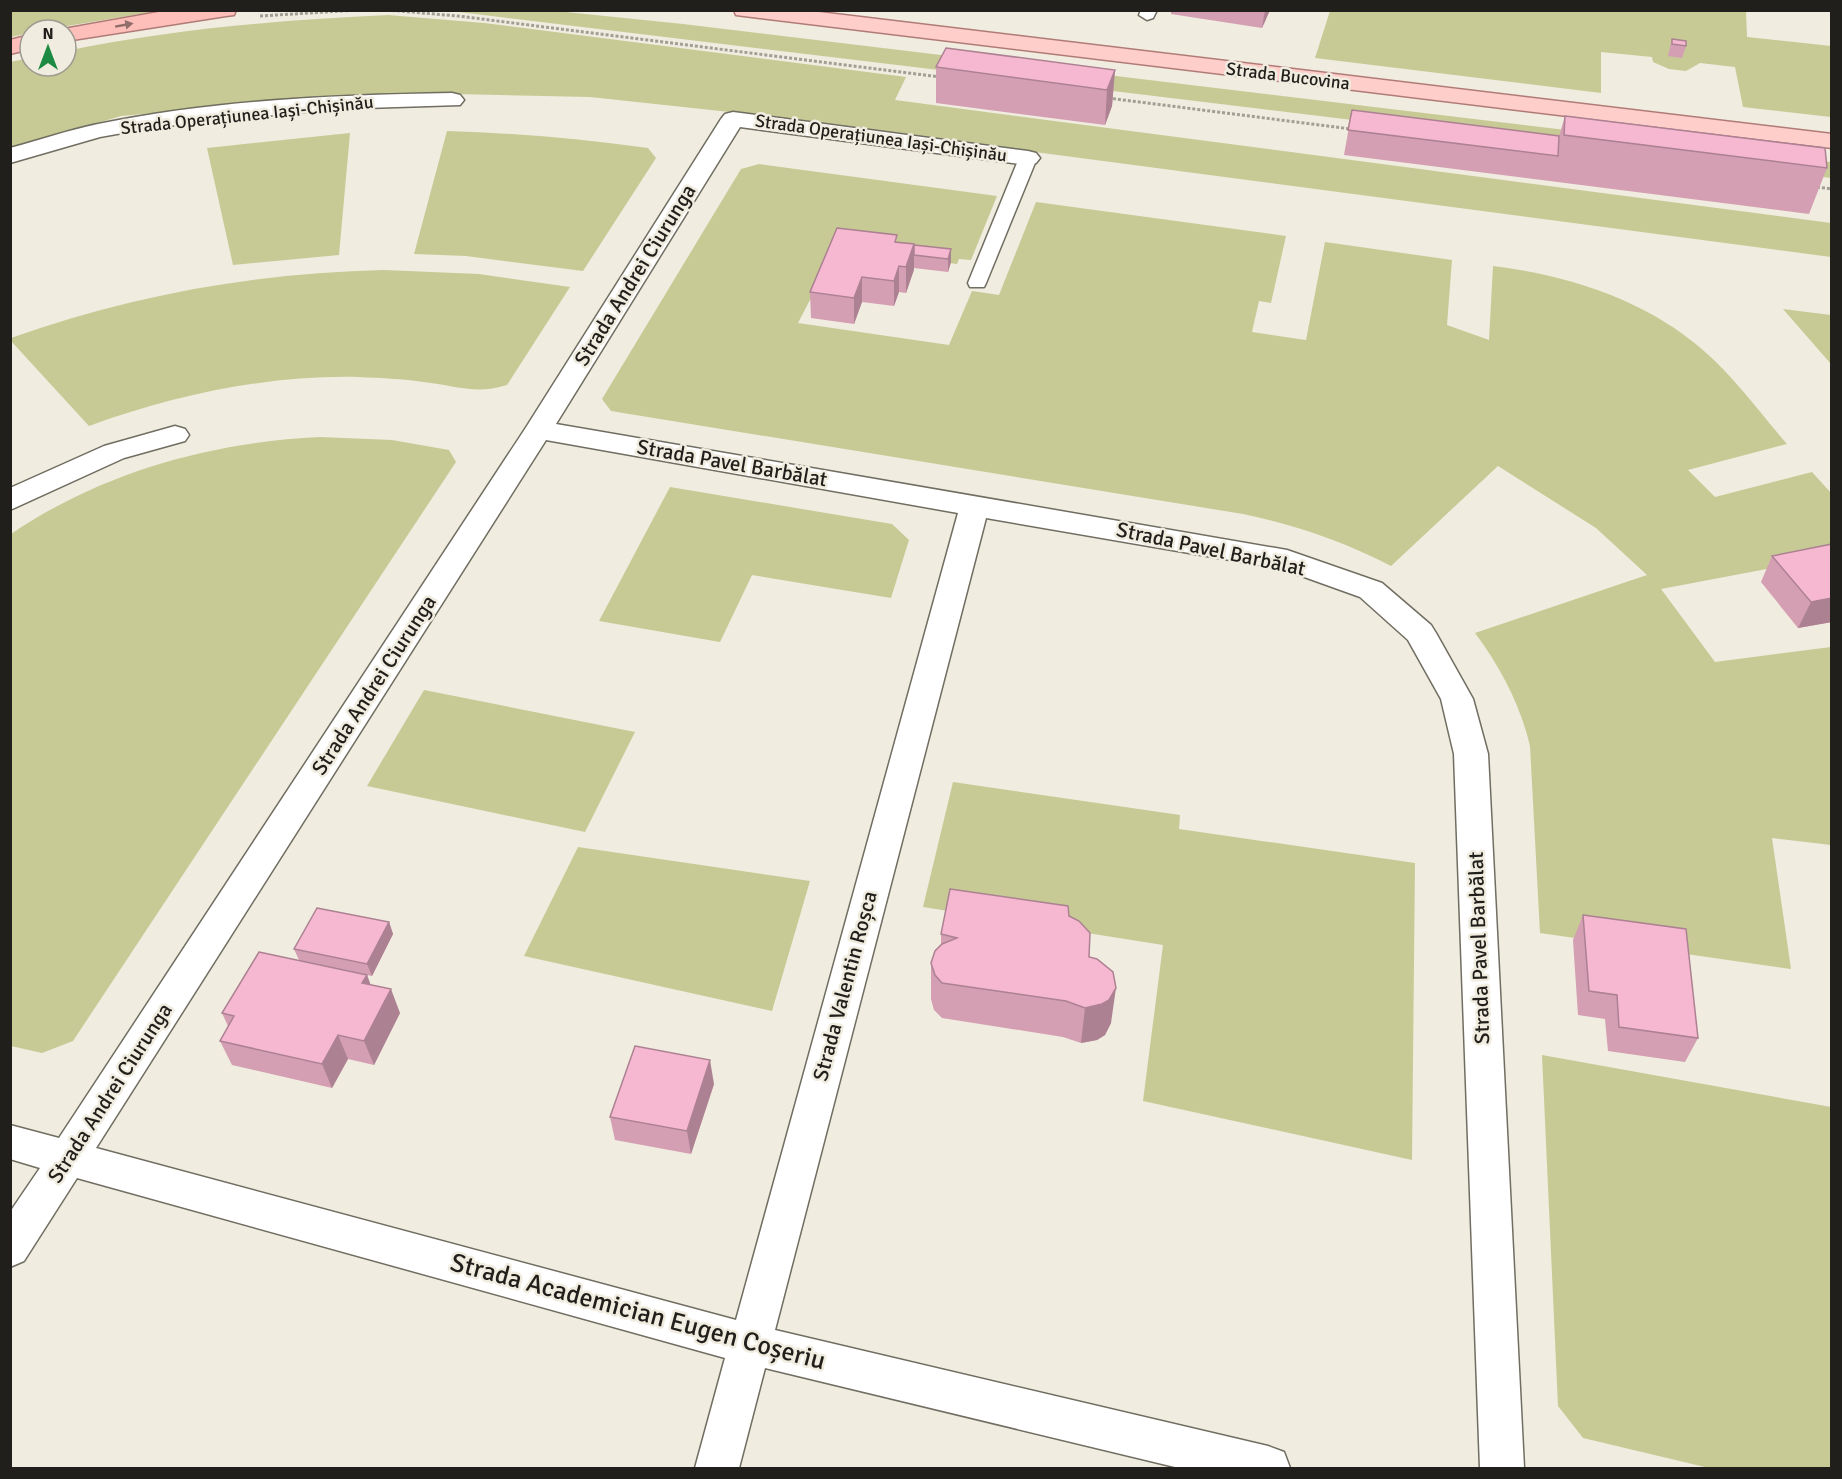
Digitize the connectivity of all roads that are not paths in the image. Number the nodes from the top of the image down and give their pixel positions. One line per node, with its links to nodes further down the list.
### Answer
1 (226, 10): 3 (highway, one-way to 1)
2 (744, 10): 6 (main road, Strada Bucovina)
3 (78, 32)
4 (452, 100): 7 (street, Strada Operațiunea Iași-Chișinău)
5 (733, 119): 8 (street, Strada Operațiunea Iași-Chișinău); 10 (street, Strada Andrei Ciurunga)
6 (1832, 141)
7 (10, 156)
8 (1028, 158): 9 (lane)
9 (977, 284)
10 (538, 430): 13 (street, Strada Pavel Barbălat); 15 (street, Strada Andrei Ciurunga)
11 (175, 435): 12 (street)
12 (10, 500)
13 (975, 504): 17 (street, Strada Valentin Roșca); 20 (street, Strada Pavel Barbălat)
14 (10, 1143): 15 (street, Strada Academician Eugen Coșeriu)
15 (68, 1157): 16 (street, Strada Andrei Ciurunga); 17 (street, Strada Academician Eugen Coșeriu)
16 (10, 1248)
17 (749, 1344): 18 (street, Strada Valentin Roșca); 19 (street, Strada Academician Eugen Coșeriu)
18 (717, 1468)
19 (1268, 1468)
20 (1502, 1468)

